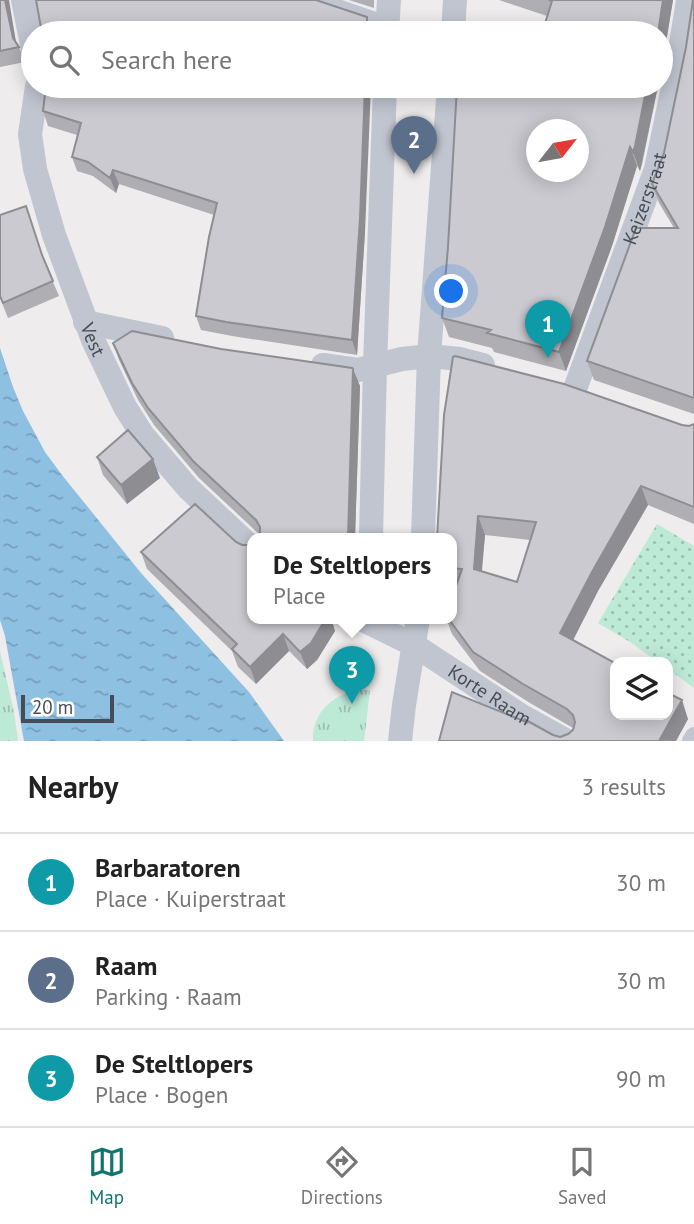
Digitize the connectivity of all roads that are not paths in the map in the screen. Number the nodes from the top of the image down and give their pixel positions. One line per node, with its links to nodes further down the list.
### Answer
1 (23, 0): 6 (street)
2 (314, 0): 7 (street)
3 (389, 0): 8 (street)
4 (455, 0): 9 (street)
5 (688, 0): 10 (street, Keizerstraat)
6 (27, 21)
7 (367, 21)
8 (388, 21)
9 (454, 21)
10 (673, 87)
11 (35, 98): 15 (street, Vest)
12 (385, 98): 19 (street)
13 (448, 98): 17 (street)
14 (671, 98): 22 (street, Keizerstraat)
15 (85, 322): 16 (street); 26 (street, Vest)
16 (186, 342)
17 (429, 356): 19 (street); 20 (street); 25 (street)
18 (306, 362): 19 (street)
19 (375, 365): 24 (street)
20 (511, 372)
21 (549, 382): 22 (street)
22 (575, 389): 23 (street)
23 (599, 397)
24 (371, 533)
25 (423, 533)
26 (247, 543)
27 (373, 624): 29 (street)
28 (417, 624): 29 (street)
29 (414, 645): 31 (street); 32 (street, Korte Raam)
30 (694, 736): 33 (street)
31 (400, 741)
32 (567, 741)
33 (691, 741)

